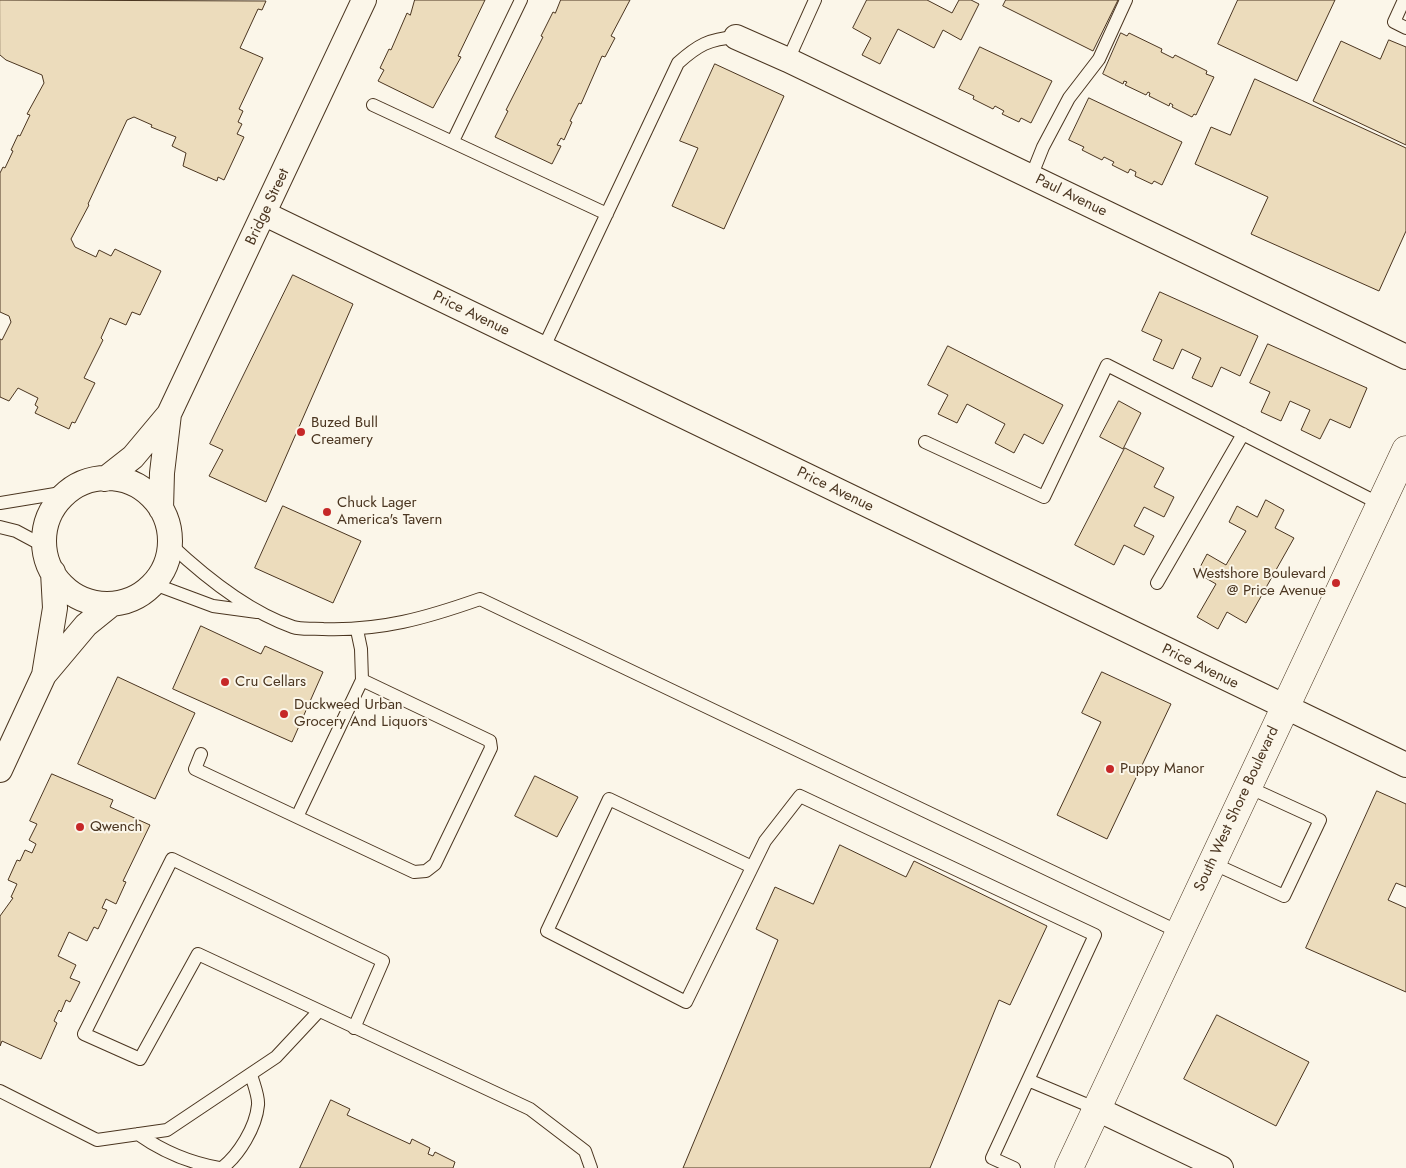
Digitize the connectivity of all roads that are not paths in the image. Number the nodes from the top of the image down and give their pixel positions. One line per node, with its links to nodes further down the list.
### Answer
1 (364, 0): 12 (street, Bridge Street)
2 (521, 0): 10 (lane)
3 (815, 0): 8 (lane)
4 (1126, 0): 11 (lane)
5 (1404, 0): 6 (lane)
6 (1406, 28)
7 (736, 37): 8 (street, Paul Avenue); 13 (lane)
8 (788, 60): 11 (street, Paul Avenue)
9 (373, 104): 10 (lane)
10 (453, 142): 13 (lane)
11 (1031, 177): 15 (street, Paul Avenue)
12 (265, 214): 14 (street, Price Avenue); 16 (street, Bridge Street)
13 (607, 214): 14 (lane)
14 (543, 349): 36 (street, Price Avenue)
15 (1406, 357)
16 (169, 414): 20 (street, Bridge Street); 24 (street, Bridge Street)
17 (1243, 434): 18 (lane); 23 (lane); 29 (lane)
18 (925, 442)
19 (1406, 450): 23 (street, South West Shore Boulevard)
20 (105, 479): 21 (street); 24 (street)
21 (67, 492): 22 (lane); 27 (street)
22 (0, 503)
23 (1380, 504): 36 (street, South West Shore Boulevard)
24 (161, 509): 26 (street)
25 (0, 527): 27 (lane)
26 (170, 544): 30 (street); 32 (lane)
27 (44, 546): 28 (street)
28 (53, 572): 31 (street); 34 (street)
29 (1157, 583)
30 (154, 584): 31 (street); 32 (lane)
31 (112, 604): 34 (street)
32 (262, 613): 33 (lane)
33 (357, 630): 35 (lane); 44 (lane)
34 (44, 675): 39 (street)
35 (362, 680): 41 (lane); 41 (lane)
36 (1285, 708): 38 (street, Price Avenue); 40 (street, South West Shore Boulevard)
37 (201, 754): 41 (lane)
38 (1406, 766)
39 (0, 770)
40 (1248, 787): 42 (street, South West Shore Boulevard); 42 (lane)
41 (297, 817)
42 (1212, 863): 44 (street, South West Shore Boulevard)
43 (752, 867): 43 (lane); 48 (lane)
44 (1179, 932): 50 (street, South West Shore Boulevard)
45 (319, 1011): 46 (lane); 46 (lane); 47 (lane)
46 (354, 1028): 53 (lane)
47 (251, 1074): 51 (lane); 52 (lane)
48 (1028, 1080): 50 (lane); 54 (lane)
49 (0, 1091): 51 (lane)
50 (1097, 1109): 55 (street, South West Shore Boulevard); 56 (street)
51 (138, 1134): 52 (lane)
52 (220, 1168)
53 (592, 1168)
54 (1014, 1168)
55 (1069, 1168)
56 (1221, 1168)

